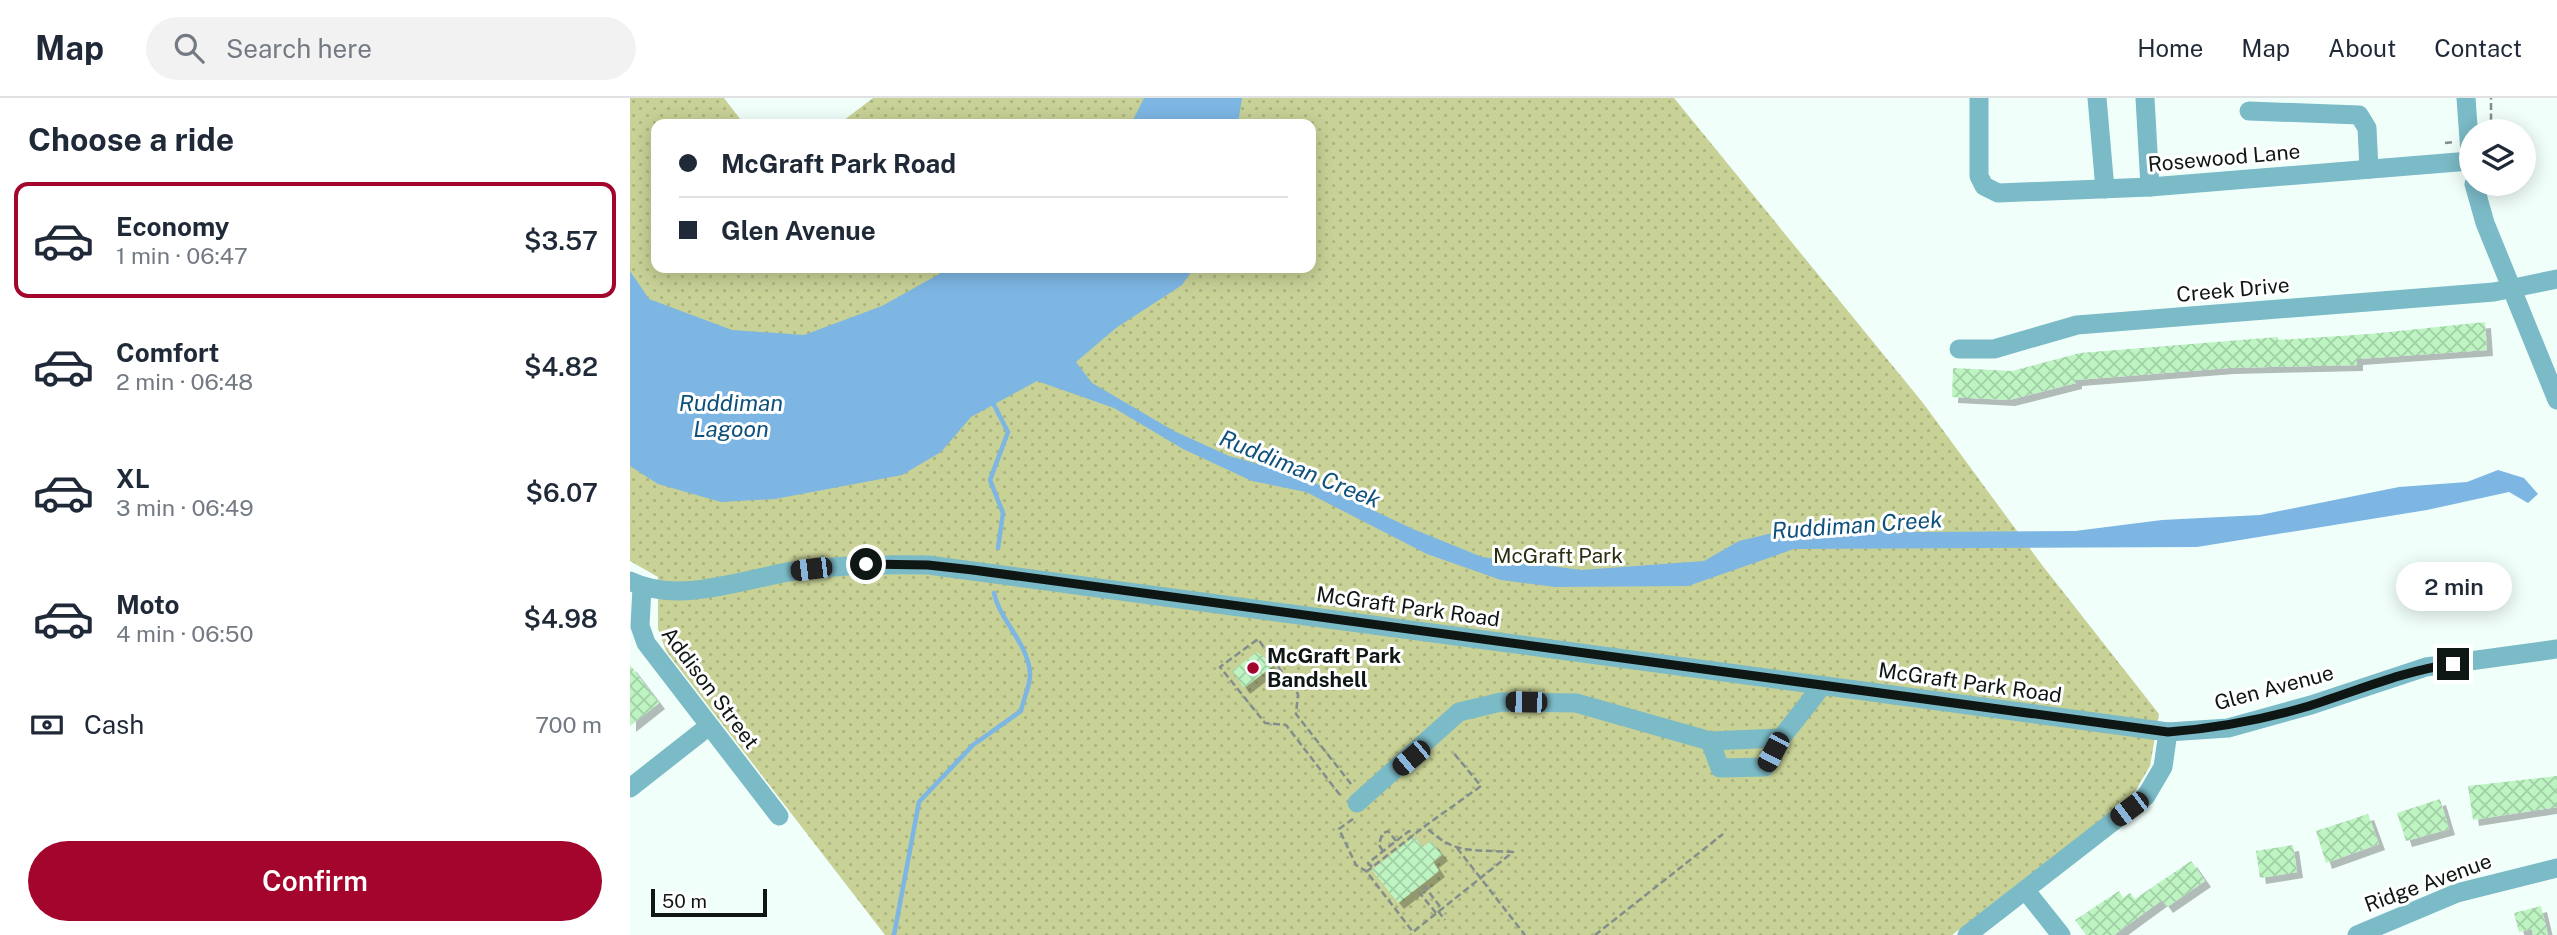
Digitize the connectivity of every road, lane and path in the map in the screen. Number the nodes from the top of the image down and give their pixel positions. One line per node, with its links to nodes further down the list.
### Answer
1 (1979, 98): 12 (street, Rosewood Lane)
2 (2098, 98): 12 (street)
3 (2145, 98): 11 (street)
4 (2466, 98): 7 (street)
5 (2491, 98): 8 (path)
6 (2249, 111): 10 (street)
7 (2467, 119)
8 (2491, 119)
9 (2459, 165): 10 (street, Rosewood Lane)
10 (2369, 169): 11 (street, Rosewood Lane)
11 (2150, 187): 12 (street, Rosewood Lane)
12 (2105, 189)
13 (2477, 196): 15 (street)
14 (2557, 279): 15 (street, Creek Drive)
15 (2512, 290): 16 (street, Creek Drive); 17 (street)
16 (1959, 349)
17 (2557, 400)
18 (636, 584): 20 (street, McGraft Park Road); 21 (street, Addison Street)
19 (2557, 649): 22 (street, Glen Avenue)
20 (1822, 686): 22 (street, McGraft Park Road); 23 (street)
21 (709, 726): 26 (street); 28 (street, Addison Street)
22 (2168, 732): 39 (street)
23 (1781, 737): 24 (street); 24 (street)
24 (1710, 741): 27 (street)
25 (1452, 751): 29 (path)
26 (630, 788)
27 (1354, 804): 27 (path); 37 (path)
28 (779, 816)
29 (1425, 826): 31 (path); 33 (path)
30 (1723, 834): 43 (path)
31 (1414, 835): 32 (path); 35 (path)
32 (1396, 841): 34 (path); 34 (path)
33 (1457, 848): 38 (path); 38 (path)
34 (1383, 851): 35 (path)
35 (1373, 867): 37 (path)
36 (2557, 868): 46 (street, Ridge Avenue)
37 (1366, 872): 40 (path)
38 (1480, 878): 40 (path); 42 (path)
39 (2026, 891): 44 (street); 45 (street)
40 (1439, 911): 40 (path); 41 (path)
41 (1446, 920)
42 (1525, 935)
43 (1595, 935)
44 (1967, 935)
45 (2061, 935)
46 (2357, 935)

